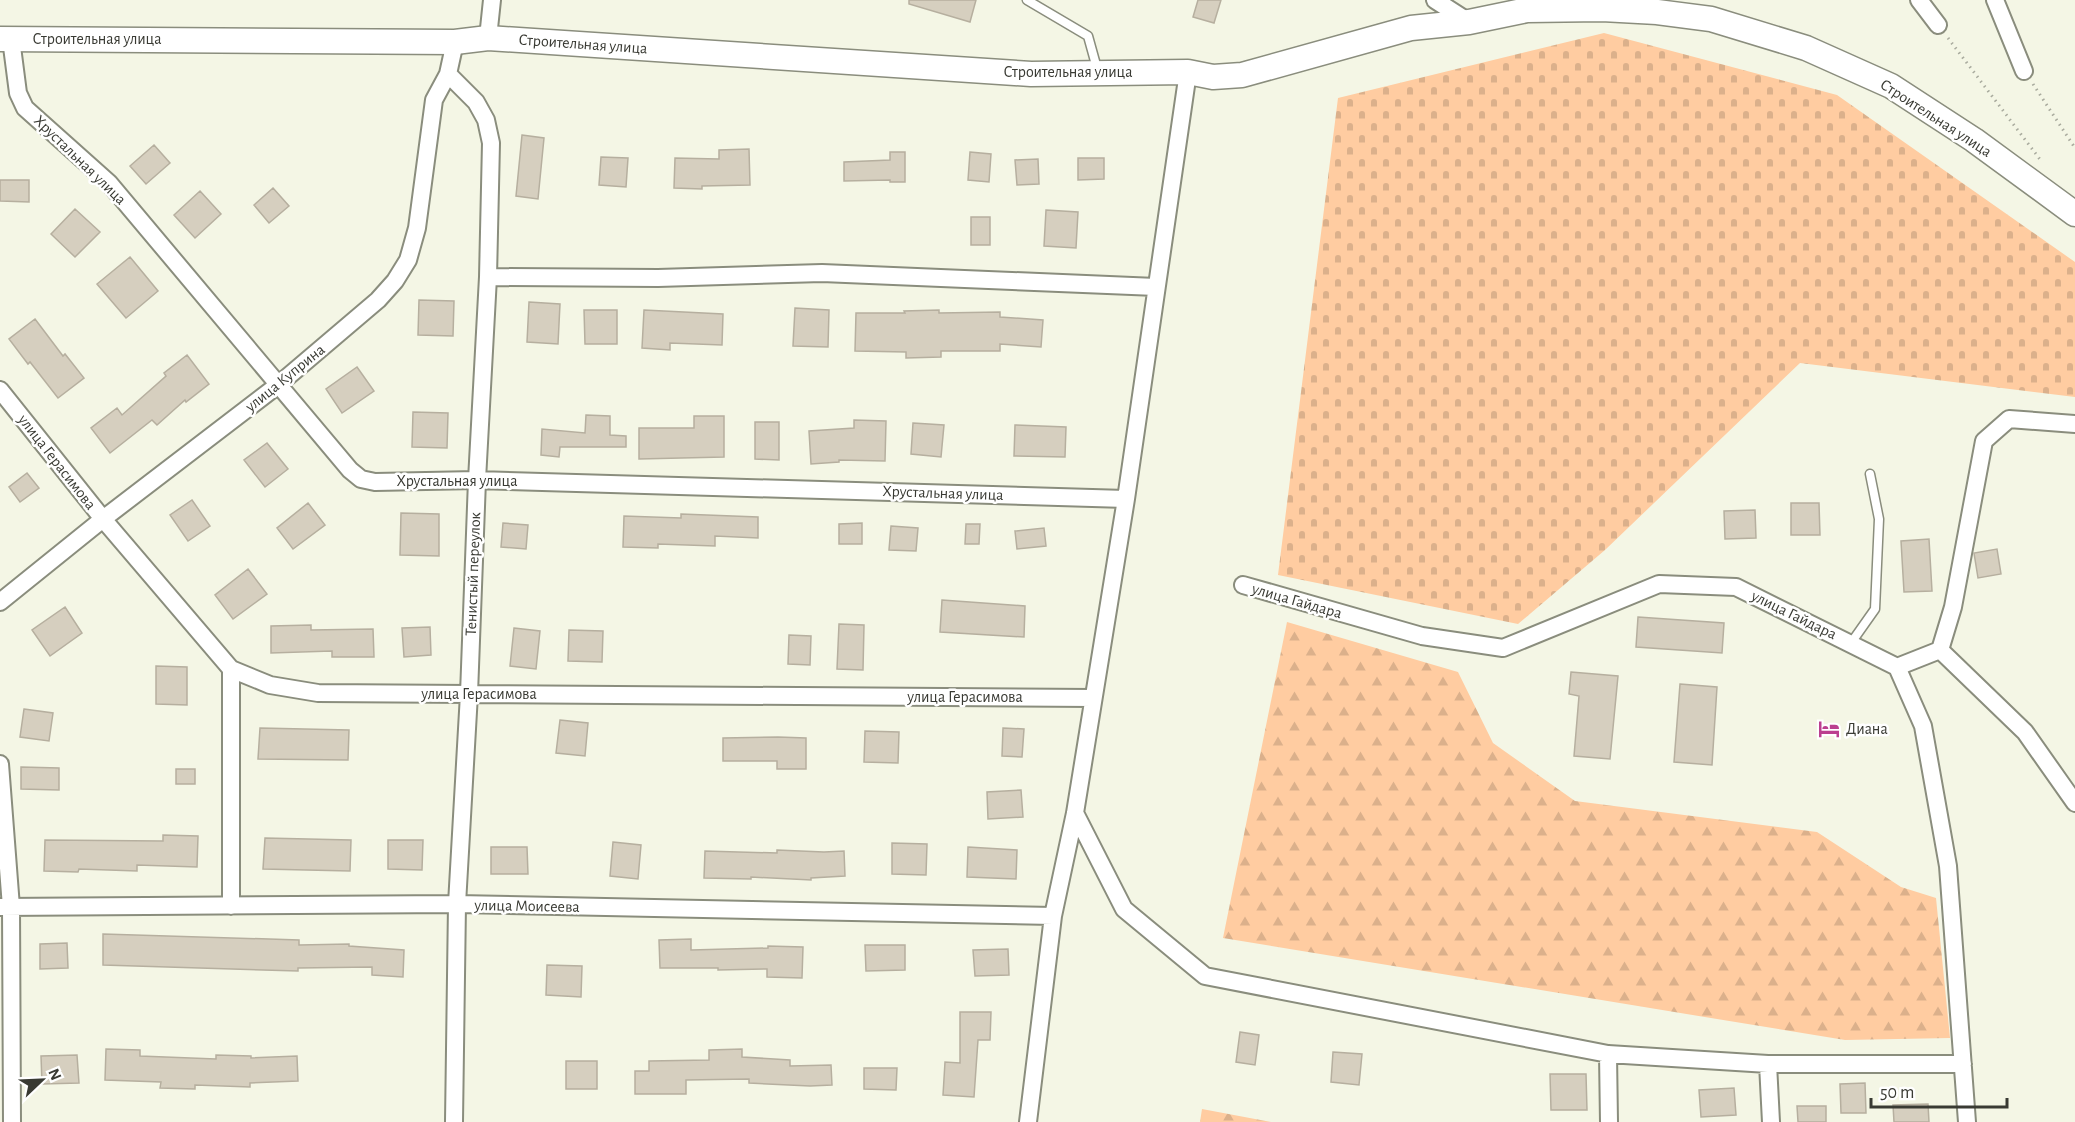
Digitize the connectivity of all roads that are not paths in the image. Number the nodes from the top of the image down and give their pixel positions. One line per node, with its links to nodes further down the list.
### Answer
1 (492, 0): 9 (street)
2 (1027, 0): 14 (lane)
3 (1435, 0): 7 (street)
4 (1920, 0): 8 (street)
5 (1995, 0): 12 (street)
6 (1600, 5): 7 (main road, Строительная улица); 16 (main road, Строительная улица)
7 (1469, 22): 13 (main road, Строительная улица)
8 (1938, 25)
9 (488, 38): 11 (main road, Строительная улица); 14 (main road, Строительная улица)
10 (6, 39): 11 (main road, Строительная улица); 19 (street, Хрустальная улица)
11 (455, 42): 15 (street)
12 (2024, 71)
13 (1188, 72): 14 (main road, Строительная улица); 18 (street)
14 (1098, 73)
15 (448, 74): 17 (street, Тенистый переулок); 19 (street, улица Куприна)
16 (2075, 214)
17 (488, 277): 18 (street); 23 (street, Тенистый переулок)
18 (1156, 287): 24 (street)
19 (278, 385): 23 (street, Хрустальная улица); 25 (street, улица Куприна)
20 (0, 390): 25 (street, улица Герасимова)
21 (2075, 424): 29 (street)
22 (1870, 474): 28 (lane)
23 (477, 480): 24 (street, Хрустальная улица); 32 (street, Тенистый переулок)
24 (1126, 499): 33 (street)
25 (103, 519): 27 (street, улица Куприна); 31 (street, улица Герасимова)
26 (1243, 585): 28 (street, улица Гайдара)
27 (0, 602)
28 (1851, 643): 30 (street, улица Гайдара)
29 (1940, 650): 30 (street); 35 (street)
30 (1897, 667): 43 (street)
31 (231, 669): 32 (street, улица Герасимова); 38 (street)
32 (469, 694): 33 (street, улица Герасимова); 37 (street, Тенистый переулок)
33 (1093, 698): 36 (street)
34 (0, 764): 39 (street)
35 (2075, 803)
36 (1075, 813): 40 (street); 41 (street)
37 (457, 904): 38 (street, улица Моисеева); 40 (street, улица Моисеева); 45 (street, Тенистый переулок)
38 (231, 906): 39 (street, улица Моисеева)
39 (6, 907): 44 (street)
40 (1053, 916): 46 (street)
41 (1608, 1054): 42 (street); 47 (street)
42 (1768, 1064): 43 (street); 48 (street)
43 (1963, 1064): 49 (street)
44 (12, 1122)
45 (454, 1122)
46 (1028, 1122)
47 (1609, 1122)
48 (1771, 1122)
49 (1967, 1122)

